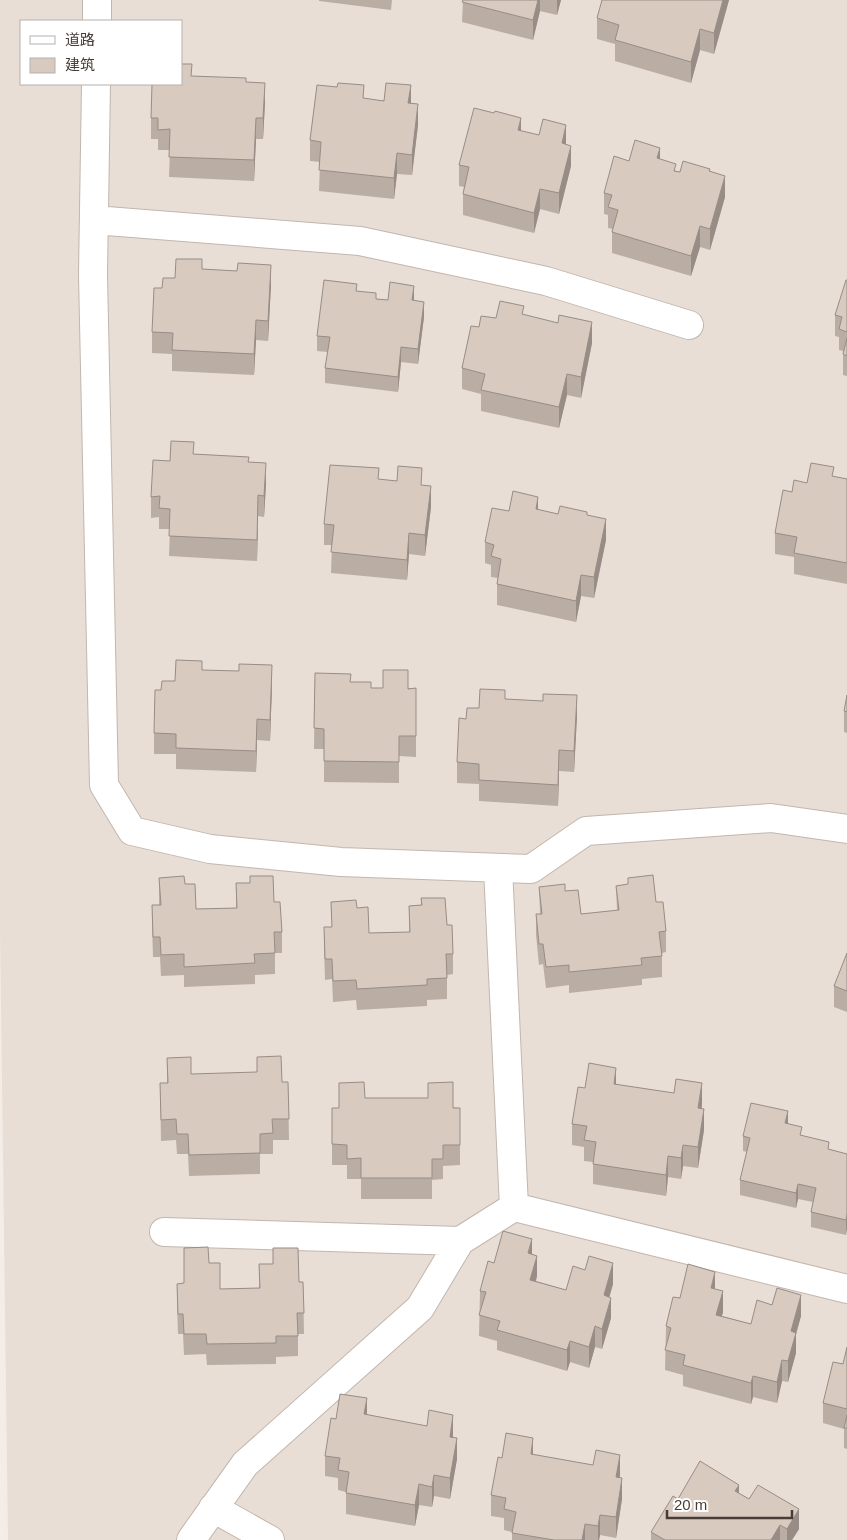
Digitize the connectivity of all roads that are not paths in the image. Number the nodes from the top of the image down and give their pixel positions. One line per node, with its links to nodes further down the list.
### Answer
1 (97, 0): 2 (lane)
2 (97, 20)
3 (96, 85): 4 (lane)
4 (94, 220): 5 (lane); 7 (lane)
5 (689, 326)
6 (847, 829): 7 (lane)
7 (498, 868): 8 (lane)
8 (514, 1207): 10 (lane); 11 (lane)
9 (164, 1232): 10 (lane)
10 (460, 1241): 12 (lane)
11 (847, 1289)
12 (213, 1508): 13 (lane); 14 (lane)
13 (190, 1540)
14 (270, 1540)

